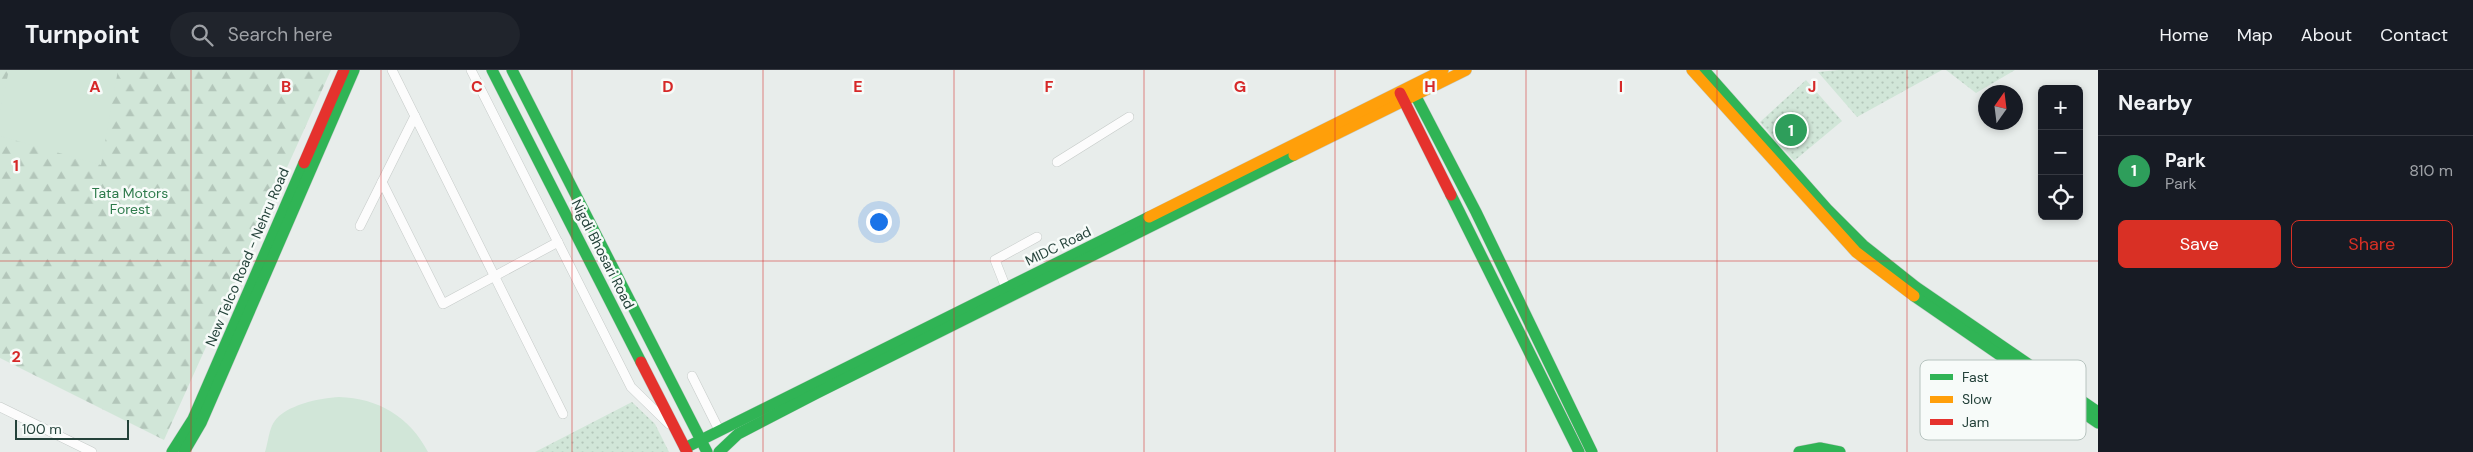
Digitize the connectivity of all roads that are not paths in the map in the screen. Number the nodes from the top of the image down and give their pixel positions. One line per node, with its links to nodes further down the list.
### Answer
1 (344, 70): 18 (main road, New Telco Road - Nehru Road)
2 (354, 70): 18 (main road, New Telco Road - Nehru Road)
3 (392, 70): 14 (street)
4 (470, 70): 11 (street)
5 (512, 70): 36 (main road, Nigdi Bhosari Road)
6 (1443, 70): 12 (main road)
7 (1466, 70): 12 (main road)
8 (1692, 70): 25 (main road)
9 (1704, 70): 26 (main road)
10 (494, 73): 11 (street); 34 (main road, Nigdi Bhosari Road)
11 (479, 85): 21 (street)
12 (1413, 90): 13 (main road); 44 (main road)
13 (1401, 95): 22 (main road); 43 (main road)
14 (415, 116): 17 (street); 23 (street)
15 (1129, 117): 16 (street)
16 (1057, 162)
17 (382, 182): 19 (street); 23 (street)
18 (297, 191): 39 (main road, New Telco Road - Nehru Road); 40 (main road, New Telco Road - Nehru Road)
19 (360, 226)
20 (1037, 237): 24 (street)
21 (558, 242): 23 (street); 34 (street)
22 (1067, 264): 24 (main road, MIDC Road); 42 (main road)
23 (494, 276): 31 (street)
24 (1006, 288): 35 (main road, MIDC Road)
25 (2007, 360)
26 (2022, 360)
27 (692, 376): 35 (street)
28 (2086, 404): 30 (main road)
29 (0, 408): 38 (street)
30 (2098, 412)
31 (563, 414)
32 (2086, 415): 33 (main road)
33 (2098, 423)
34 (675, 429): 37 (main road, Nigdi Bhosari Road)
35 (719, 430): 36 (main road, MIDC Road)
36 (701, 440): 37 (main road, MIDC Road); 41 (main road, Nigdi Bhosari Road)
37 (686, 450)
38 (92, 452)
39 (172, 452)
40 (184, 452)
41 (707, 452)
42 (719, 452)
43 (1579, 452)
44 (1592, 452)
45 (1800, 452): 46 (main road)
46 (1840, 452)

